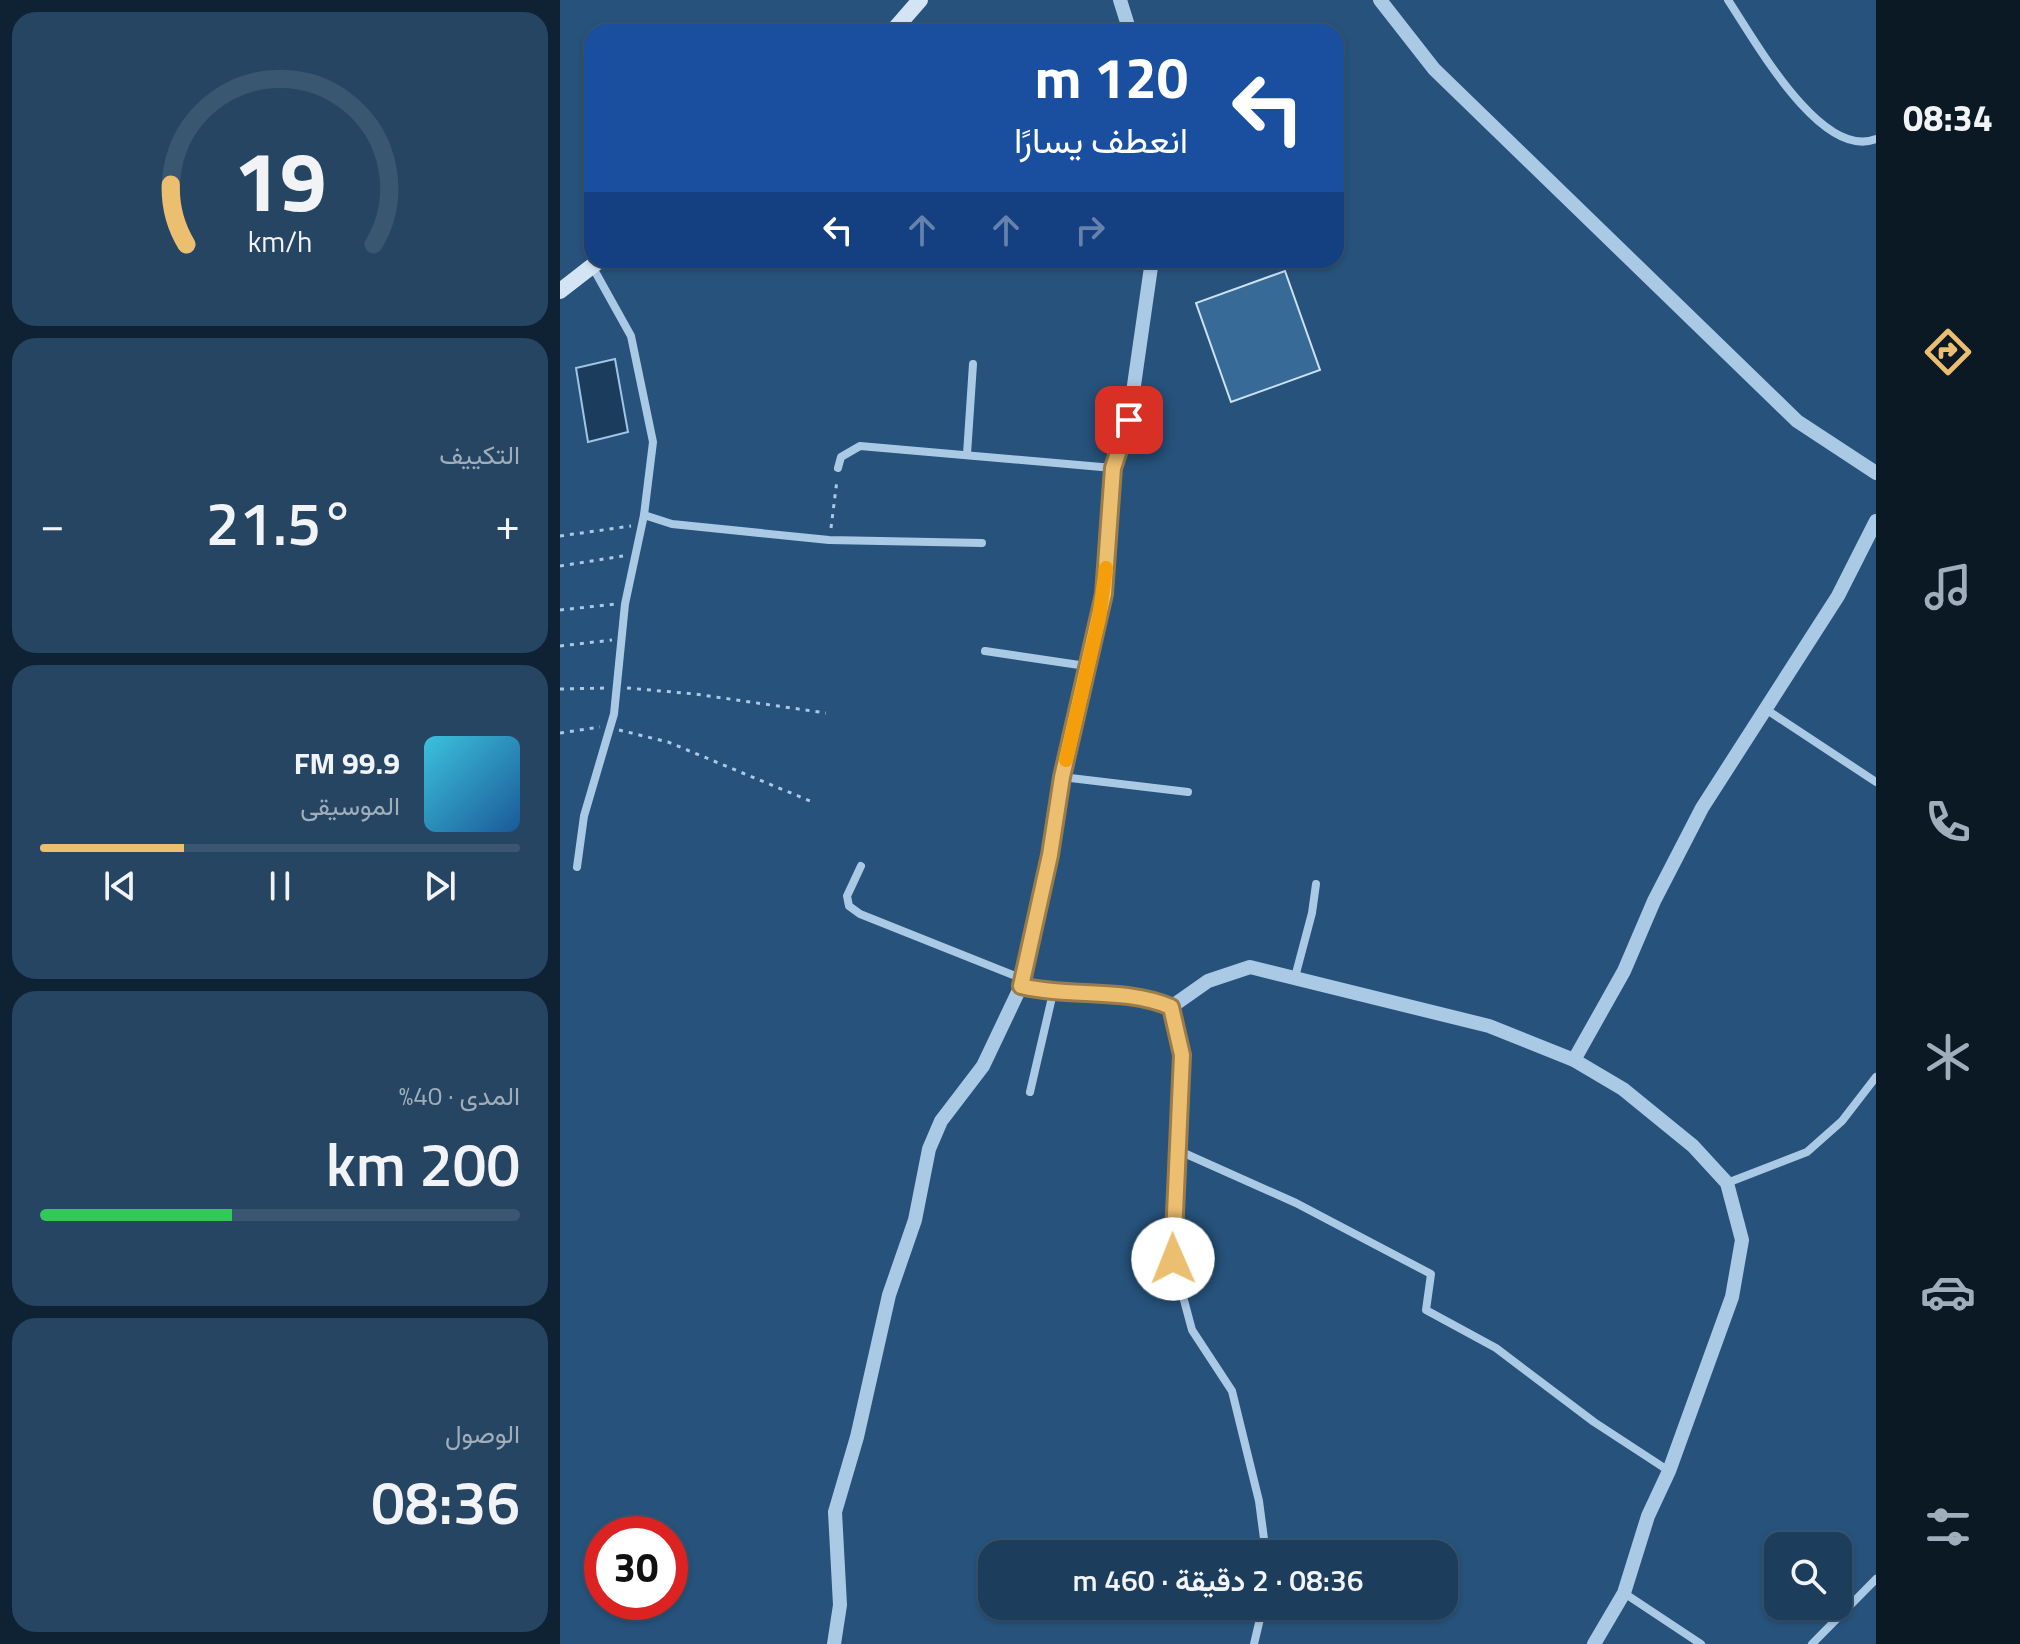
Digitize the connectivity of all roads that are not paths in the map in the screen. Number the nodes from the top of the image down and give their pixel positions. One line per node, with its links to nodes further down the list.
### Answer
1 (920, 0): 5 (main road)
2 (1120, 0): 6 (street)
3 (1380, 0): 18 (street)
4 (1728, 0): 7 (street)
5 (899, 24)
6 (1128, 24)
7 (1876, 139)
8 (585, 268): 12 (main road)
9 (589, 268): 13 (main road)
10 (596, 268): 19 (street)
11 (1151, 268): 17 (street)
12 (560, 279)
13 (560, 291)
14 (973, 364): 15 (street)
15 (967, 454): 16 (street); 17 (street)
16 (838, 468)
17 (1113, 468): 23 (street)
18 (1876, 473)
19 (644, 515): 21 (street); 29 (street)
20 (1876, 521): 24 (street)
21 (982, 543)
22 (985, 651): 23 (street)
23 (1086, 666): 25 (street)
24 (1767, 710): 26 (street); 35 (street)
25 (1062, 777): 27 (street); 32 (street)
26 (1876, 782)
27 (1188, 792)
28 (861, 866): 32 (street)
29 (577, 867)
30 (1316, 884): 31 (street)
31 (1295, 977): 34 (street); 35 (street)
32 (1022, 983): 33 (street); 45 (street)
33 (1053, 993): 34 (street); 37 (street)
34 (1171, 1007): 38 (street)
35 (1574, 1060): 39 (street)
36 (1876, 1077): 39 (street)
37 (1030, 1092)
38 (1175, 1149): 40 (street); 41 (street)
39 (1727, 1183): 40 (street)
40 (1669, 1471): 43 (street)
41 (1264, 1540)
42 (1876, 1579): 49 (street)
43 (1624, 1593): 47 (street); 48 (street)
44 (1260, 1620): 46 (street)
45 (834, 1644)
46 (1254, 1644)
47 (1594, 1644)
48 (1701, 1644)
49 (1812, 1644)

